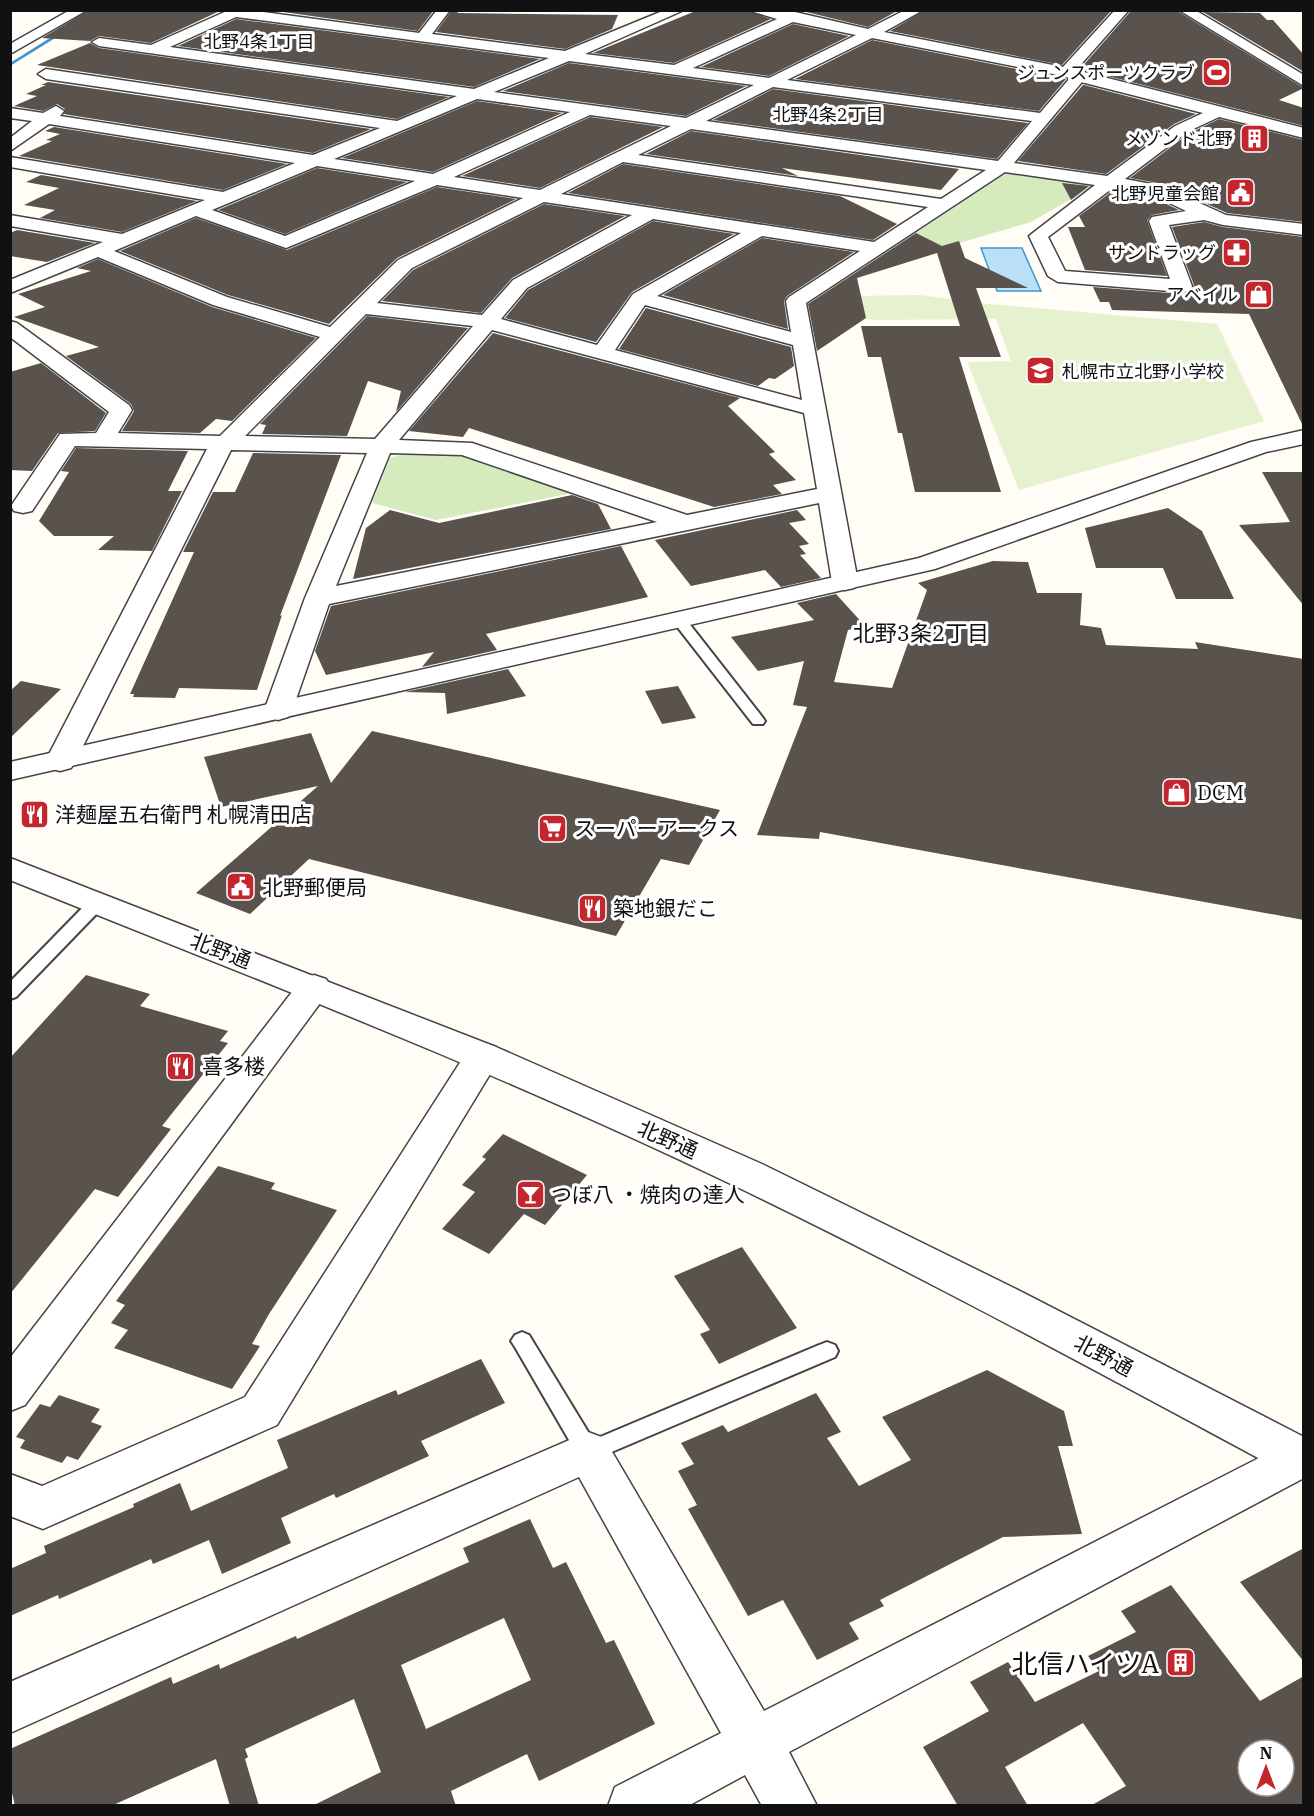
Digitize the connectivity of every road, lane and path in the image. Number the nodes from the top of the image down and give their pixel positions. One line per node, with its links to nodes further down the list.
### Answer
1 (81, 10): 15 (street)
2 (444, 10): 12 (street)
3 (678, 10): 16 (street)
4 (753, 10): 10 (street)
5 (808, 10): 10 (street)
6 (917, 10): 11 (street)
7 (1123, 10): 19 (street)
8 (1185, 10): 20 (street)
9 (238, 12): 12 (street); 14 (street)
10 (790, 18): 11 (street); 17 (street)
11 (868, 34): 19 (street); 22 (street)
12 (423, 37): 16 (street)
13 (99, 42): 14 (street)
14 (153, 49): 21 (street); 24 (street)
15 (10, 50)
16 (570, 56): 17 (street); 24 (street)
17 (676, 70): 22 (street)
18 (46, 74): 21 (street)
19 (1072, 74): 26 (street); 28 (street)
20 (1297, 74): 23 (street)
21 (95, 81): 29 (street); 31 (street)
22 (771, 82): 28 (street); 30 (street)
23 (1304, 82)
24 (477, 94): 25 (street); 31 (street)
25 (589, 110): 30 (street); 38 (street)
26 (1219, 111): 32 (street); 39 (street)
27 (10, 114): 29 (street)
28 (1043, 118): 37 (street)
29 (47, 119): 33 (street); 35 (street)
30 (688, 123): 34 (street); 37 (street)
31 (400, 126): 35 (street)
32 (1304, 133)
33 (10, 146)
34 (621, 157): 40 (street); 42 (street)
35 (318, 160): 38 (street); 41 (street)
36 (10, 162): 41 (street)
37 (1002, 167): 39 (street); 42 (street)
38 (438, 178): 40 (street); 43 (street)
39 (1113, 182): 45 (street); 45 (street)
40 (542, 196): 44 (street); 54 (street)
41 (226, 198): 43 (street)
42 (942, 204): 50 (street)
43 (198, 211): 49 (street)
44 (650, 213): 47 (street); 55 (street)
45 (1205, 214): 48 (street)
46 (10, 220): 49 (street)
47 (759, 230): 50 (street); 53 (street)
48 (1304, 230)
49 (125, 240): 51 (street)
50 (875, 248): 58 (street)
51 (99, 251): 52 (street); 57 (street)
52 (12, 286)
53 (639, 298): 58 (street); 59 (street)
54 (361, 307): 55 (street); 57 (street)
55 (487, 322): 59 (street); 64 (street)
56 (10, 327): 62 (street)
57 (334, 334): 63 (street)
58 (801, 341): 60 (street)
59 (603, 352): 60 (street)
60 (812, 408): 65 (street)
61 (1304, 437): 68 (street)
62 (103, 439): 63 (street); 66 (street)
63 (223, 444): 64 (street); 73 (street)
64 (381, 447): 67 (street); 69 (street)
65 (828, 494): 67 (street); 68 (street)
66 (23, 506)
67 (685, 523): 69 (street)
68 (845, 582): 70 (street)
69 (318, 598): 71 (street)
70 (679, 620): 71 (street); 72 (lane)
71 (278, 711): 73 (street)
72 (758, 721)
73 (60, 762): 74 (street)
74 (10, 771)
75 (10, 868): 76 (street, 北野通)
76 (98, 902): 77 (street, 北野通); 78 (lane)
77 (314, 987): 79 (street, 北野通); 82 (street)
78 (10, 993)
79 (483, 1056): 84 (street, 北野通); 85 (street)
80 (522, 1341): 83 (lane)
81 (827, 1351): 83 (lane)
82 (10, 1392)
83 (588, 1452): 86 (street); 87 (street)
84 (1302, 1458): 87 (street)
85 (10, 1495)
86 (10, 1708)
87 (754, 1742): 88 (street); 89 (street)
88 (634, 1806)
89 (791, 1806)

